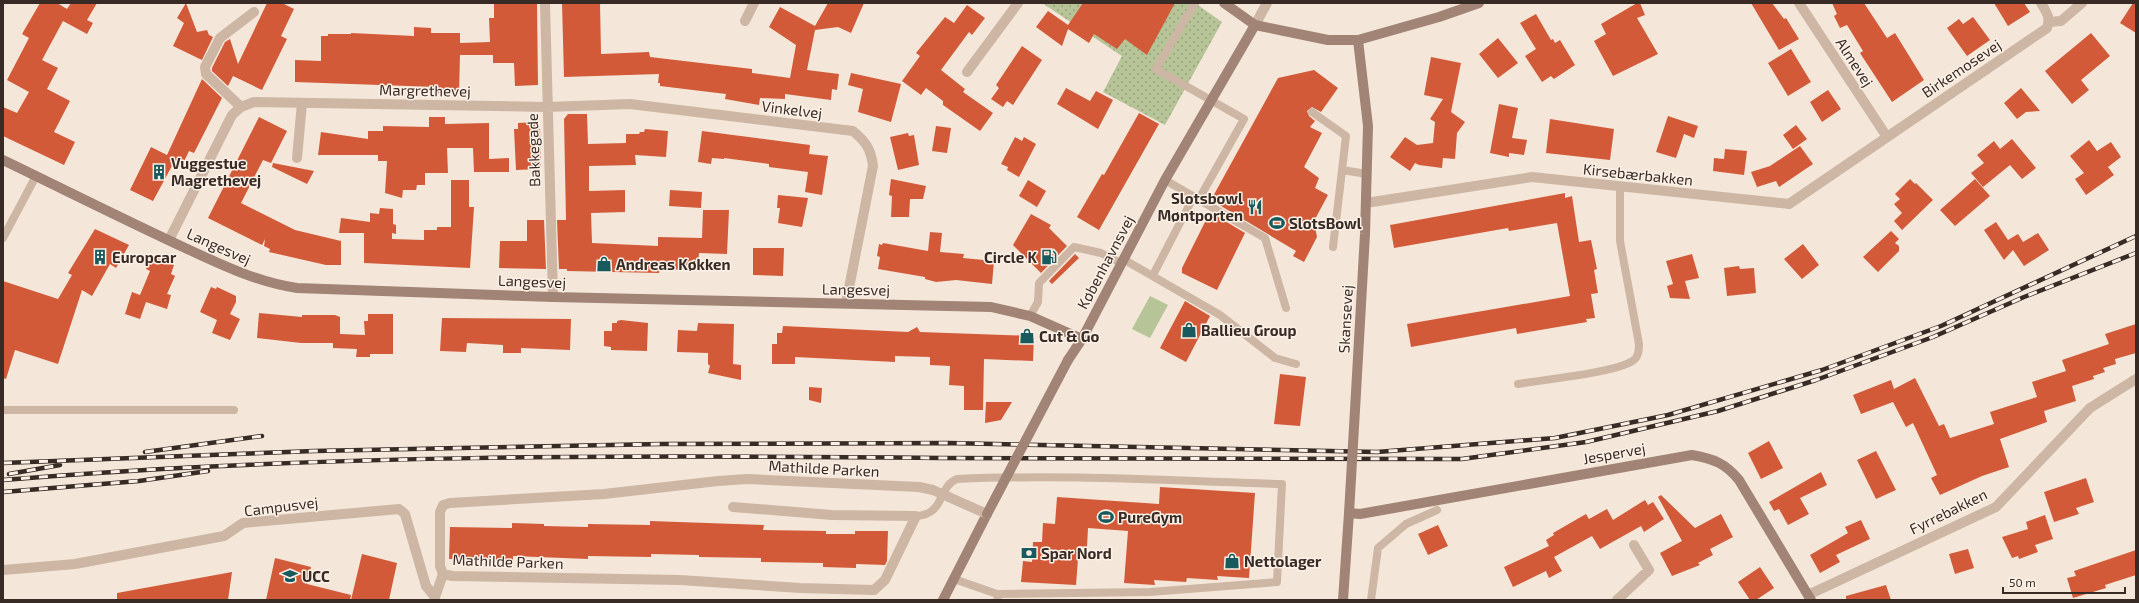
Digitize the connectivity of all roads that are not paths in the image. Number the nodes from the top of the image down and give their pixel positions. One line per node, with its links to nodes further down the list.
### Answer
1 (545, 3): 20 (street, Bakkegade)
2 (754, 3): 12 (street)
3 (1018, 3): 16 (street)
4 (1195, 3): 17 (lane)
5 (1224, 3): 14 (street)
6 (1267, 3): 14 (street)
7 (1479, 3): 15 (street)
8 (1799, 3): 22 (street, Almevej)
9 (2040, 3): 13 (street)
10 (2082, 3): 13 (street, Birkemosevej)
11 (254, 12): 19 (street)
12 (745, 21)
13 (2049, 22): 22 (street, Birkemosevej)
14 (1255, 25): 15 (street); 17 (street, Københavnsvej)
15 (1358, 40): 26 (street, Skansevej)
16 (967, 72)
17 (1211, 100): 28 (street, Københavnsvej); 30 (lane)
18 (302, 103): 19 (street, Margrethevej); 20 (street, Margrethevej); 23 (street)
19 (241, 107): 33 (street)
20 (547, 107): 37 (street, Bakkegade); 38 (street, Vinkelvej)
21 (1312, 112): 25 (lane)
22 (1887, 137): 29 (street, Kirsebærbakken)
23 (297, 158)
24 (3, 160): 27 (street, Langesvej)
25 (1342, 170): 26 (lane); 34 (lane)
26 (1367, 174): 31 (street, Skansevej)
27 (36, 176): 32 (lane); 33 (street, Langesvej)
28 (1165, 180): 30 (lane); 35 (street, Københavnsvej)
29 (1620, 187): 31 (street, Kirsebærbakken); 44 (lane)
30 (1196, 198): 36 (lane); 39 (lane)
31 (1366, 203): 49 (street, Skansevej, bridge)
32 (3, 238)
33 (169, 240): 37 (street, Langesvej)
34 (1333, 247)
35 (1122, 261): 36 (lane); 40 (lane); 41 (street, Københavnsvej)
36 (1153, 275): 42 (lane)
37 (554, 297): 38 (street, Langesvej)
38 (846, 303): 40 (street, Langesvej)
39 (1286, 308)
40 (1030, 316): 41 (street, Langesvej)
41 (1082, 339): 50 (street, Københavnsvej, bridge)
42 (1296, 364)
43 (2136, 379): 57 (street, Fyrrebakken)
44 (1518, 384)
45 (3, 410): 46 (lane)
46 (234, 410)
47 (733, 507): 51 (street)
48 (1437, 510): 61 (lane)
49 (1349, 513): 57 (street, Jespervej); 60 (street, Skansevej)
50 (987, 514): 54 (street, Mathilde Parken, bridge); 55 (street, Københavnsvej)
51 (916, 516): 54 (street, Mathilde Parken); 56 (lane)
52 (1634, 544): 62 (street)
53 (3, 570): 58 (street, Campusvej)
54 (443, 574): 58 (street)
55 (954, 578): 56 (lane); 59 (street, Københavnsvej)
56 (997, 597)
57 (1809, 597)
58 (434, 598)
59 (942, 600)
60 (1343, 600)
61 (1371, 600)
62 (1617, 600)

